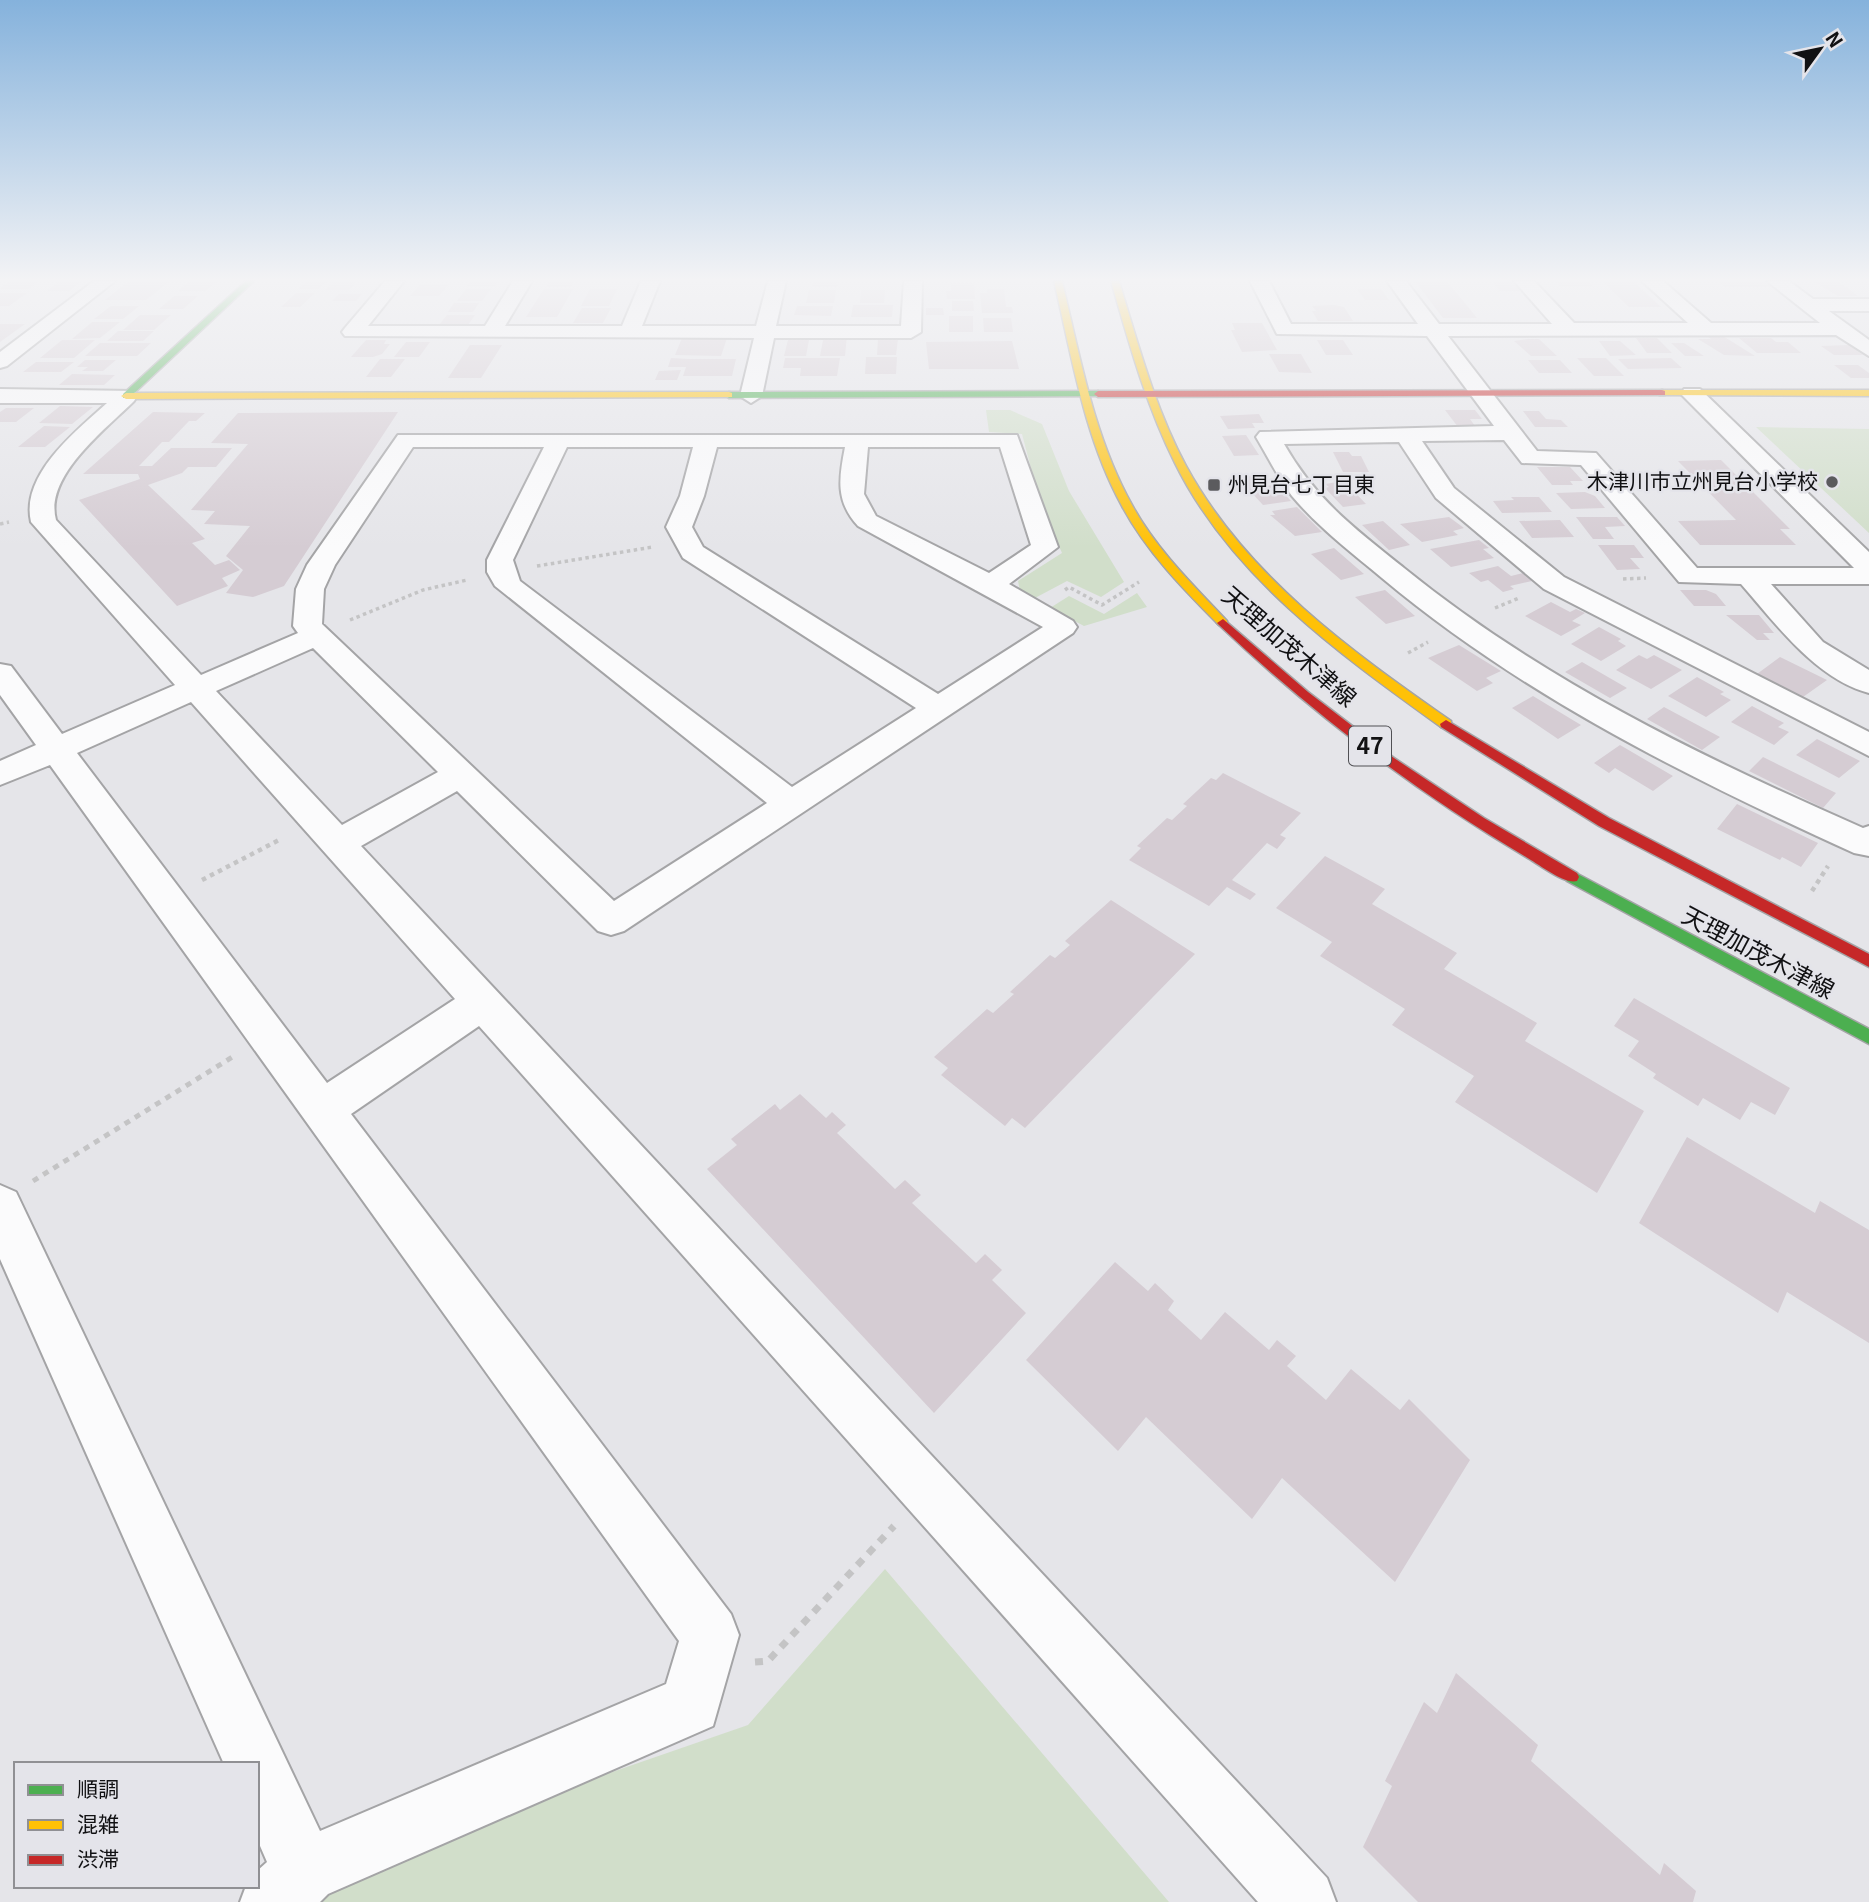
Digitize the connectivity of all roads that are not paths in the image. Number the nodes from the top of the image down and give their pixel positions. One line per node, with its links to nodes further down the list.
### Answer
1 (155, 370): 11 (main road)
2 (757, 370): 12 (street)
3 (1081, 370): 9 (main road, 天理加茂木津線 / 47)
4 (1142, 370): 13 (main road, 天理加茂木津線 / 47)
5 (1462, 370): 7 (street)
6 (1869, 393): 8 (main road)
7 (1480, 394): 8 (main road); 13 (main road); 14 (street)
8 (1692, 394): 19 (street)
9 (1087, 395): 12 (main road); 13 (main road); 37 (main road, 天理加茂木津線 / 47)
10 (0, 396): 11 (street)
11 (126, 396): 12 (main road); 26 (street)
12 (751, 396)
13 (1150, 396): 35 (main road, 天理加茂木津線 / 47)
14 (1511, 433): 15 (street); 20 (street)
15 (1406, 435): 28 (street); 33 (street)
16 (559, 440): 17 (street); 23 (street); 32 (street)
17 (707, 440): 18 (street); 27 (street)
18 (858, 440): 22 (street); 22 (street)
19 (1869, 566)
20 (1749, 576): 21 (street); 25 (street)
21 (1869, 576)
22 (990, 585): 27 (street)
23 (315, 636): 26 (street); 31 (street)
24 (0, 673): 29 (street)
25 (1869, 683)
26 (197, 688): 29 (street); 34 (street)
27 (939, 709): 32 (street)
28 (1869, 745)
29 (56, 749): 30 (street); 38 (street)
30 (0, 774)
31 (462, 774): 32 (street); 34 (street)
32 (792, 805)
33 (1869, 839)
34 (338, 843): 36 (street)
35 (1869, 961)
36 (483, 1002): 38 (street); 43 (street)
37 (1869, 1037)
38 (321, 1110): 42 (street)
39 (12, 1197): 40 (street)
40 (256, 1762)
41 (259, 1773): 42 (street)
42 (289, 1886)
43 (1303, 1902)

